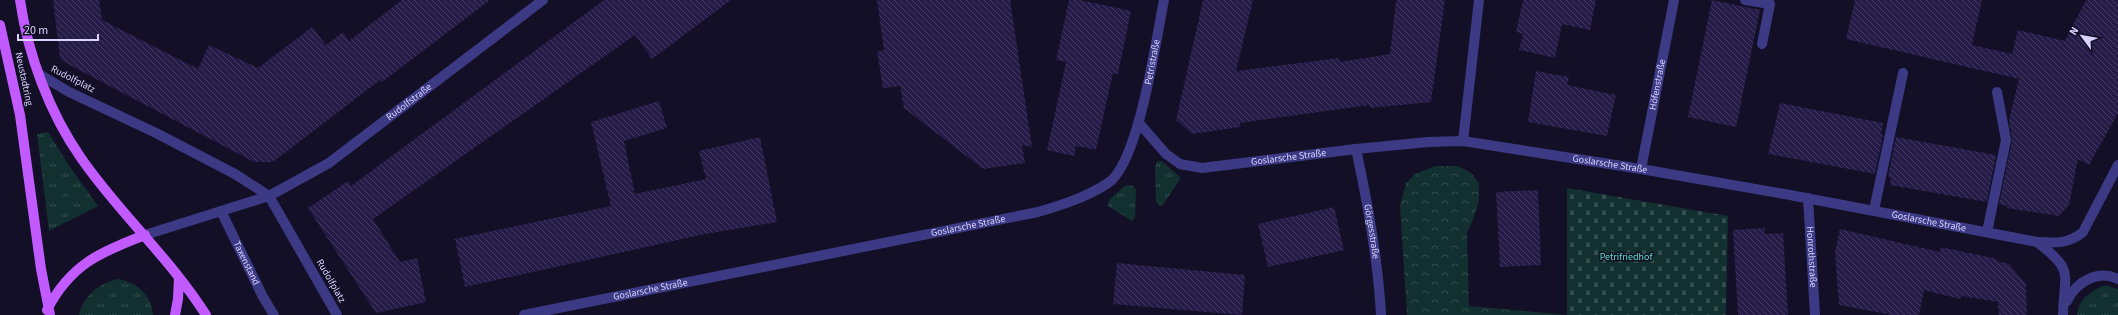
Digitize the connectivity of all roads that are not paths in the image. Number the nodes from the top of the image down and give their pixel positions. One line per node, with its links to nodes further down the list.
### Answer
1 (20, 0): 10 (main road, Neustadtring)
2 (543, 0): 17 (street, Rudolfstraße)
3 (1164, 0): 12 (street, Petristraße)
4 (1479, 0): 13 (street)
5 (1674, 0): 16 (street, Höfenstraße)
6 (1745, 0): 8 (street)
7 (0, 25): 26 (main road, Neustadtring)
8 (1762, 44)
9 (1903, 73): 19 (street)
10 (39, 74): 17 (street, Rudolfplatz); 22 (main road, Rudolfplatz)
11 (1997, 92): 21 (street)
12 (1139, 123): 14 (street, Goslarsche Straße); 32 (street, Goslarsche Straße)
13 (1462, 141): 14 (street, Goslarsche Straße); 16 (street, Goslarsche Straße)
14 (1356, 149): 33 (street, Görgesstraße)
15 (2118, 165): 23 (street, Goslarsche Straße)
16 (1641, 169): 18 (street, Goslarsche Straße)
17 (269, 196): 20 (street); 31 (street, Rudolfplatz)
18 (1808, 198): 19 (street, Goslarsche Straße); 34 (street, Honrothstraße)
19 (1874, 210): 21 (street, Goslarsche Straße)
20 (221, 211): 22 (street); 30 (street, Taxenstand)
21 (1987, 232): 23 (street, Goslarsche Straße)
22 (145, 235): 24 (main road, Rudolfplatz); 26 (main road)
23 (2037, 242): 27 (street)
24 (179, 277): 28 (main road); 29 (main road, Rudolfplatz)
25 (2118, 279): 27 (street)
26 (48, 312)
27 (2064, 312)
28 (175, 315)
29 (206, 315)
30 (274, 315)
31 (337, 315)
32 (524, 315)
33 (1381, 315)
34 (1815, 315)

